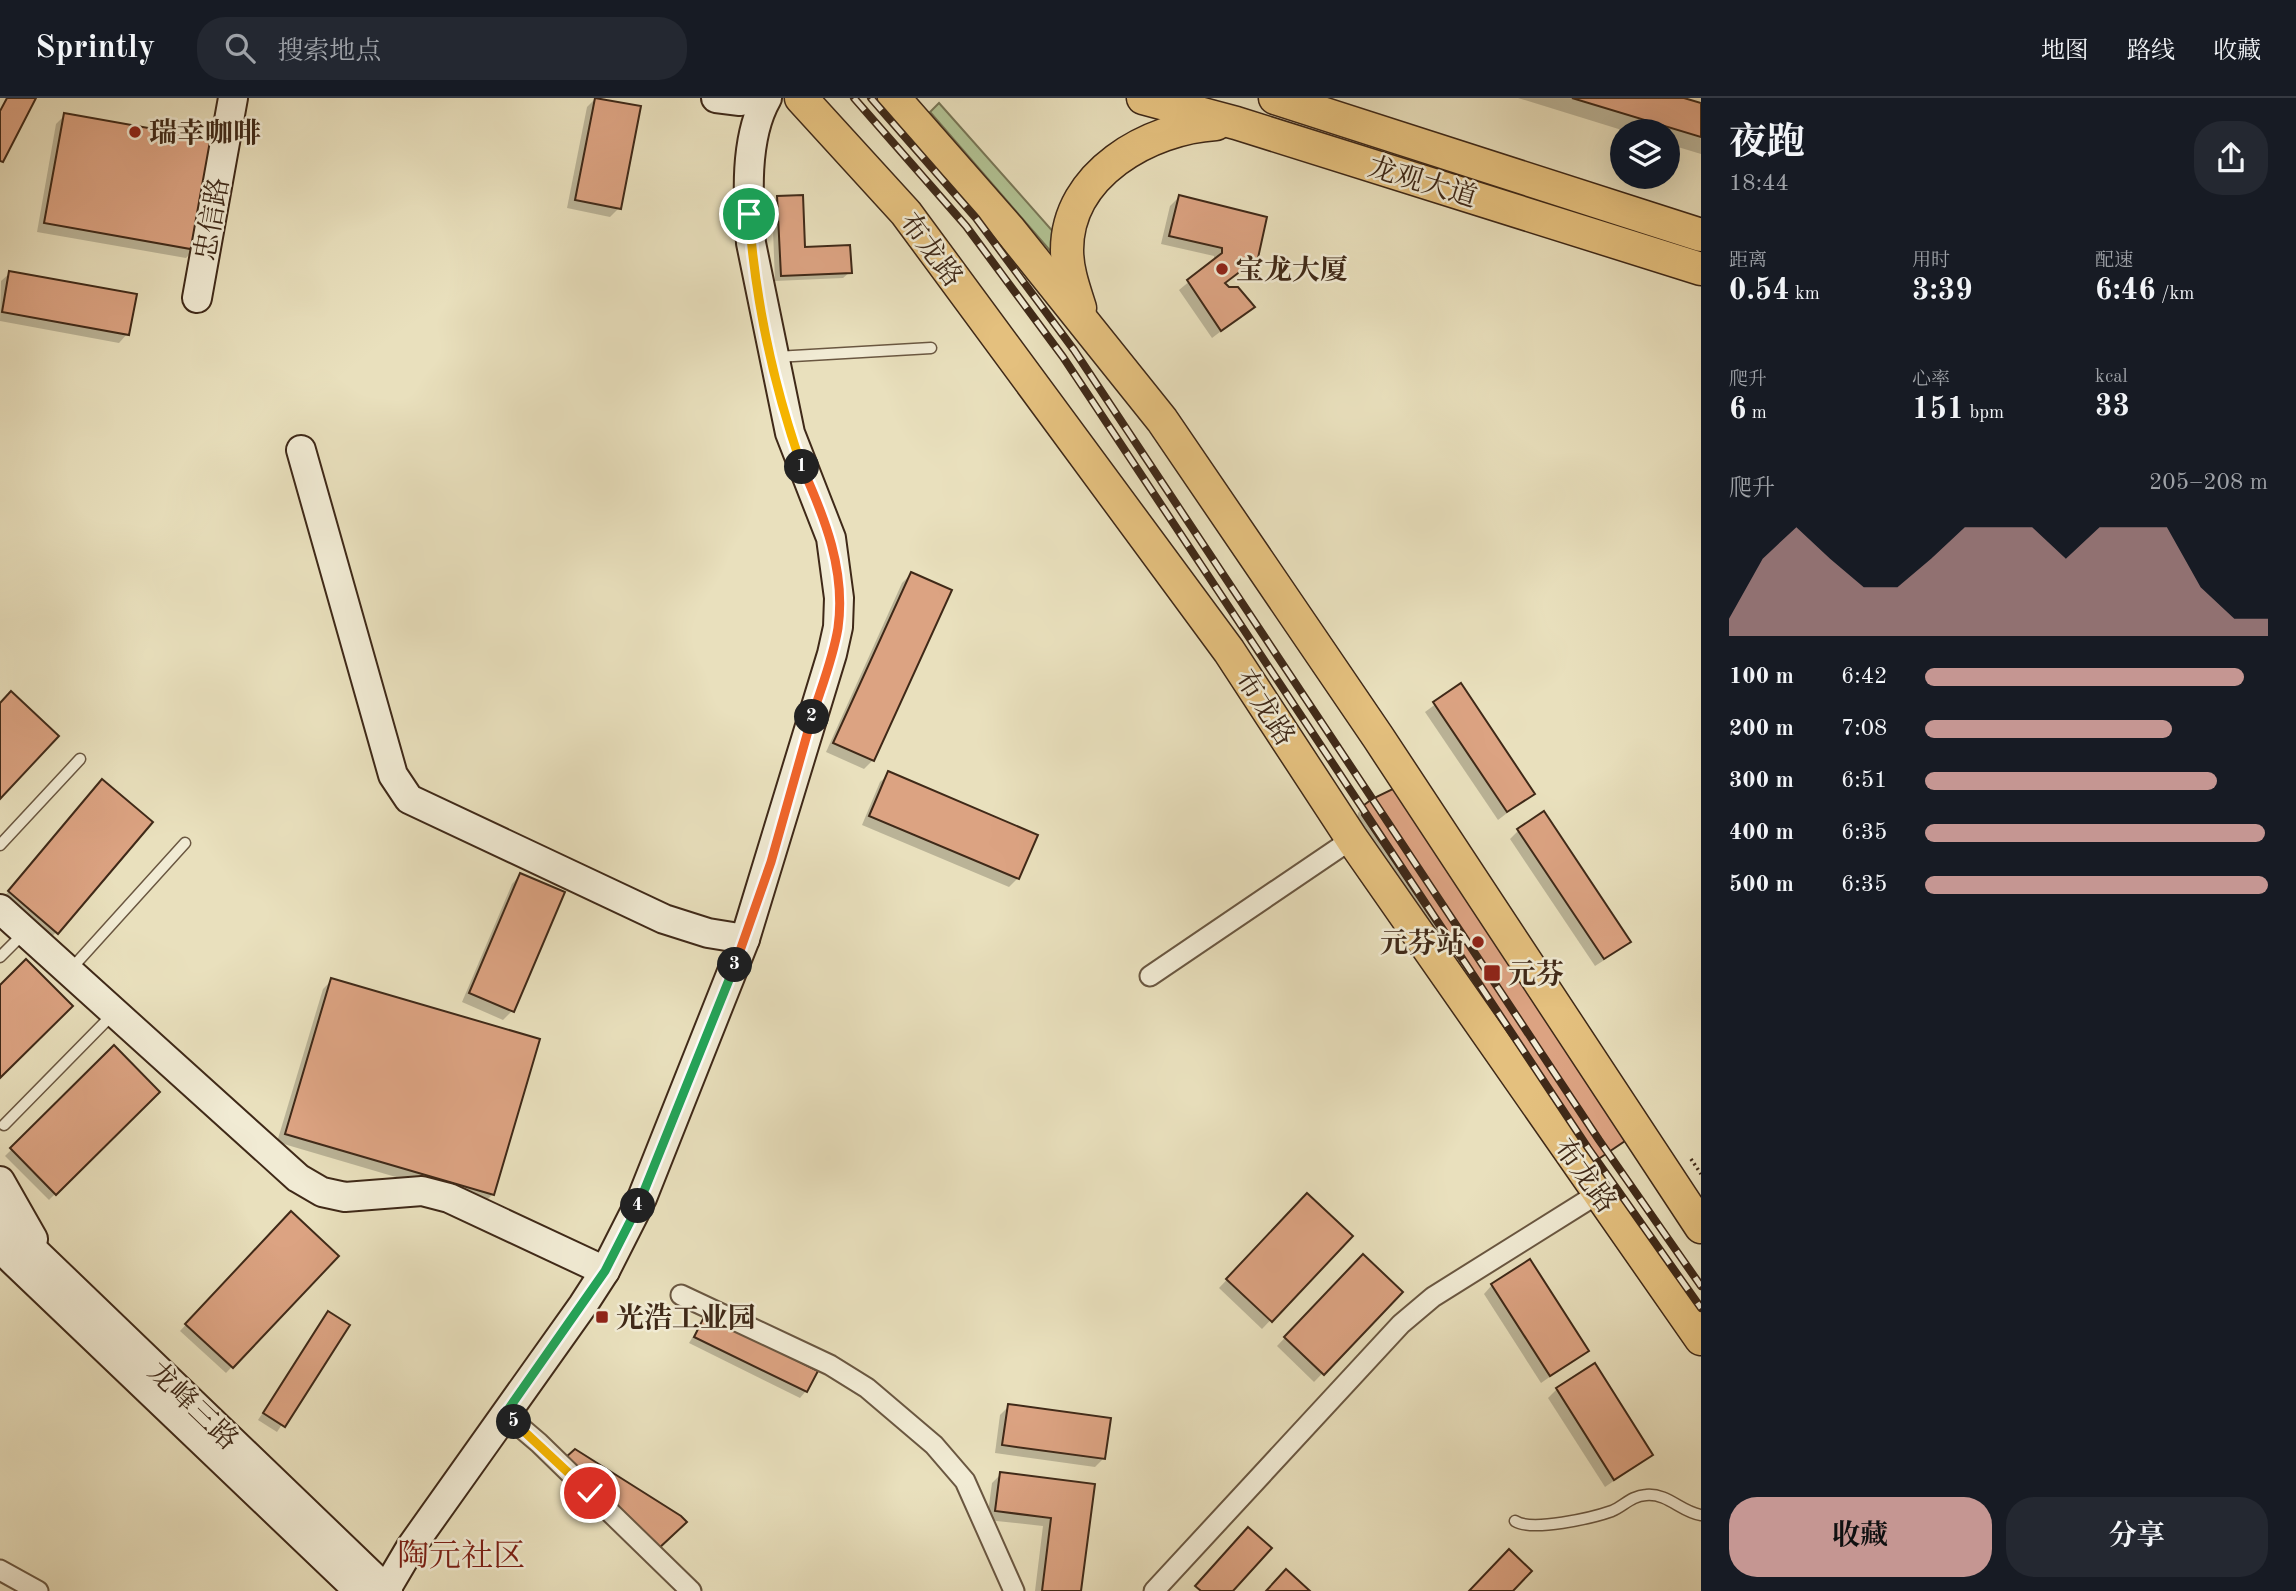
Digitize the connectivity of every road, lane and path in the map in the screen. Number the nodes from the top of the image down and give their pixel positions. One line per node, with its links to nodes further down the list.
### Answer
1 (233, 98): 12 (street, 忠信路)
2 (716, 98): 3 (street)
3 (753, 98)
4 (767, 98): 15 (street)
5 (801, 98): 18 (main road, 布龙路)
6 (894, 98): 13 (main road)
7 (1143, 98): 9 (main road, 龙观大道)
8 (1275, 98): 10 (main road, 龙观大道)
9 (1236, 123): 11 (main road, 龙观大道); 13 (main road)
10 (1701, 235)
11 (1701, 269)
12 (197, 298)
13 (1083, 319): 34 (main road)
14 (931, 348): 15 (lane)
15 (772, 358): 23 (street)
16 (301, 450): 23 (street)
17 (80, 759): 20 (lane)
18 (1352, 839): 26 (street); 32 (main road, 布龙路)
19 (186, 844): 25 (lane)
20 (0, 845)
21 (0, 909): 22 (street)
22 (25, 933): 24 (lane); 25 (street)
23 (745, 939): 37 (street)
24 (0, 957)
25 (68, 971): 27 (street)
26 (1150, 976)
27 (114, 1013): 28 (lane); 37 (street)
28 (4, 1125)
29 (1691, 1159): 30 (path)
30 (1701, 1174)
31 (0, 1181): 36 (street)
32 (1598, 1193): 39 (main road, 布龙路); 49 (street)
33 (0, 1218): 36 (street, 龙峰三路)
34 (1701, 1227)
35 (0, 1248): 41 (street, 龙峰三路)
36 (43, 1260): 41 (street, 龙峰三路)
37 (605, 1271): 40 (street)
38 (681, 1295): 48 (street)
39 (1701, 1339)
40 (505, 1414): 45 (street); 47 (street)
41 (202, 1427): 45 (street, 龙峰三路)
42 (1701, 1516): 43 (lane)
43 (1516, 1521)
44 (0, 1570): 46 (street)
45 (380, 1590)
46 (38, 1591)
47 (691, 1591)
48 (1014, 1591)
49 (1154, 1591)

